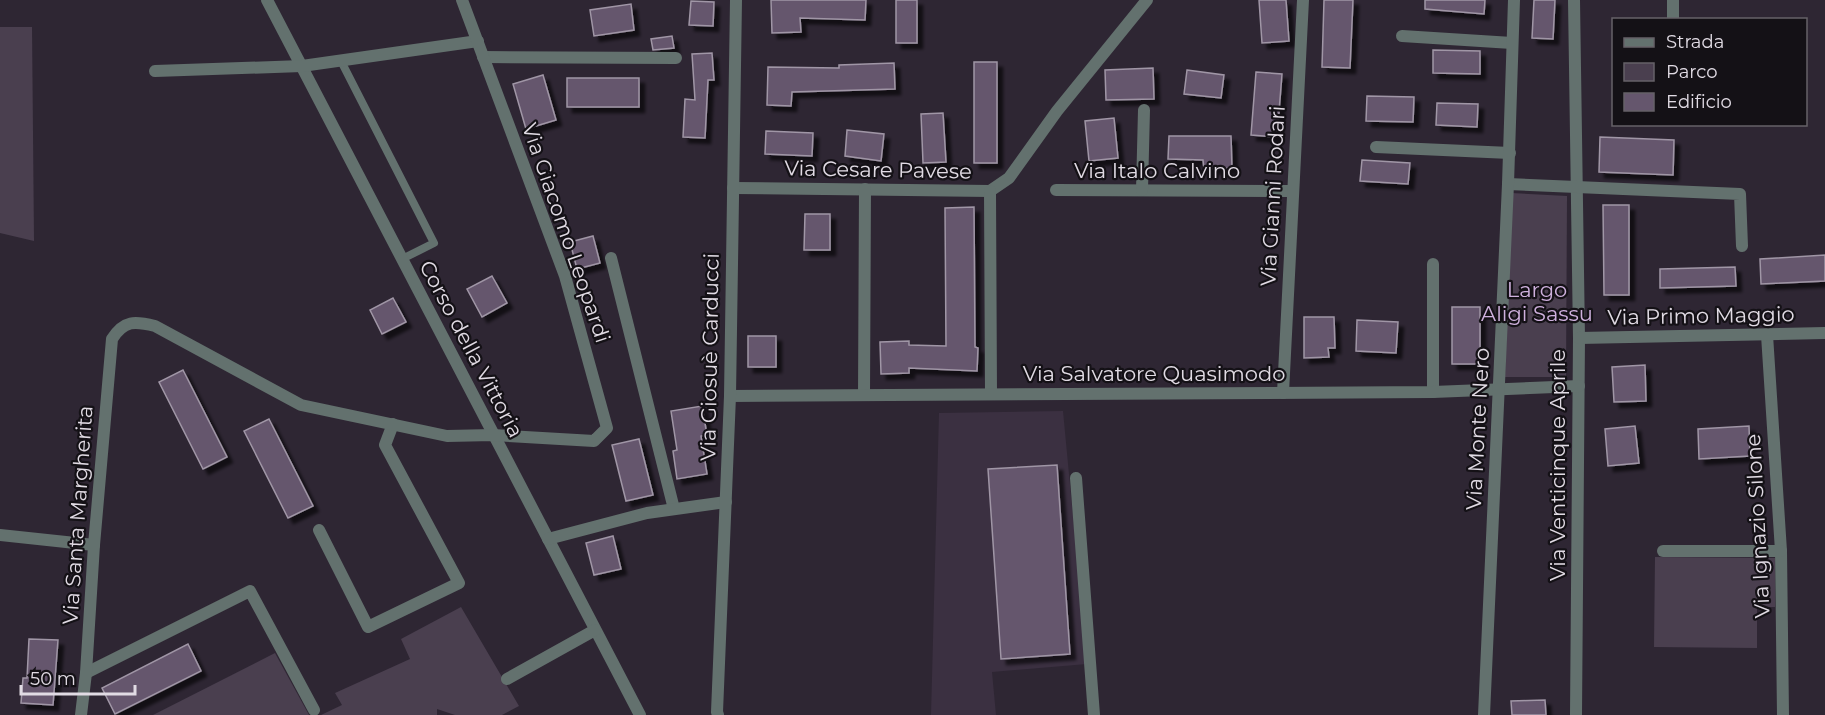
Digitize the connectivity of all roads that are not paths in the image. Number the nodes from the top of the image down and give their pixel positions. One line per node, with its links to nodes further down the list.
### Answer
1 (267, 0): 16 (street, Corso della Vittoria)
2 (462, 0): 11 (street, Via Giacomo Leopardi)
3 (736, 0): 23 (street, Via Giosuè Carducci)
4 (1147, 0): 28 (street, Via Cesare Pavese)
5 (1303, 0): 27 (street, Via Gianni Rodari)
6 (1514, 0): 12 (street, Via Monte Nero)
7 (1574, 0): 22 (street, Via Venticinque Aprile)
8 (1673, 0): 9 (street)
9 (1673, 18)
10 (1402, 36): 12 (street)
11 (478, 42): 13 (street, Via Giacomo Leopardi); 15 (street)
12 (1512, 43): 20 (street, Via Monte Nero)
13 (483, 57): 14 (street); 44 (street, Via Giacomo Leopardi)
14 (676, 58)
15 (341, 61): 16 (street); 31 (lane)
16 (302, 66): 17 (street); 31 (street, Corso della Vittoria)
17 (155, 71)
18 (1144, 110): 26 (street)
19 (1376, 147): 20 (street)
20 (1510, 153): 21 (street, Via Monte Nero)
21 (1508, 184): 22 (street); 37 (street, Via Monte Nero)
22 (1577, 187): 29 (street); 35 (street, Via Venticinque Aprile)
23 (733, 188): 24 (street, Via Cesare Pavese); 42 (street, Via Giosuè Carducci)
24 (865, 189): 28 (street, Via Cesare Pavese); 41 (street)
25 (1056, 190): 26 (street, Via Italo Calvino)
26 (1142, 190): 27 (street, Via Italo Calvino)
27 (1293, 190): 39 (street, Via Gianni Rodari)
28 (990, 191): 40 (street)
29 (1742, 246)
30 (611, 258): 47 (street)
31 (402, 259): 44 (street, Corso della Vittoria)
32 (1433, 264): 38 (street)
33 (1825, 333): 34 (street, Via Primo Maggio)
34 (1767, 335): 35 (street, Via Primo Maggio); 53 (street, Via Ignazio Silone)
35 (1579, 338): 36 (street, Via Venticinque Aprile)
36 (1579, 386): 37 (street, Via Salvatore Quasimodo); 63 (street, Via Venticinque Aprile)
37 (1499, 389): 38 (street, Via Salvatore Quasimodo); 62 (street, Via Monte Nero)
38 (1433, 392): 39 (street, Via Salvatore Quasimodo)
39 (1283, 393): 40 (street, Via Salvatore Quasimodo)
40 (991, 394): 41 (street, Via Salvatore Quasimodo)
41 (864, 395): 42 (street, Via Salvatore Quasimodo)
42 (730, 396): 46 (street, Via Giosuè Carducci)
43 (393, 424): 44 (street); 48 (street); 51 (street, Via Santa Margherita)
44 (493, 435): 50 (street, Corso della Vittoria)
45 (1076, 478): 61 (street)
46 (726, 502): 47 (street); 60 (street, Via Giosuè Carducci)
47 (674, 509): 50 (street)
48 (319, 530)
49 (0, 535): 51 (street)
50 (548, 538): 54 (street, Corso della Vittoria)
51 (94, 545): 55 (street, Via Santa Margherita)
52 (1663, 551): 53 (street)
53 (1781, 551): 64 (street, Via Ignazio Silone)
54 (595, 630): 56 (street); 59 (street, Corso della Vittoria)
55 (86, 673): 57 (street); 58 (street, Via Santa Margherita)
56 (507, 679)
57 (314, 710)
58 (81, 715)
59 (640, 715)
60 (718, 715)
61 (1094, 715)
62 (1484, 715)
63 (1576, 715)
64 (1783, 715)

